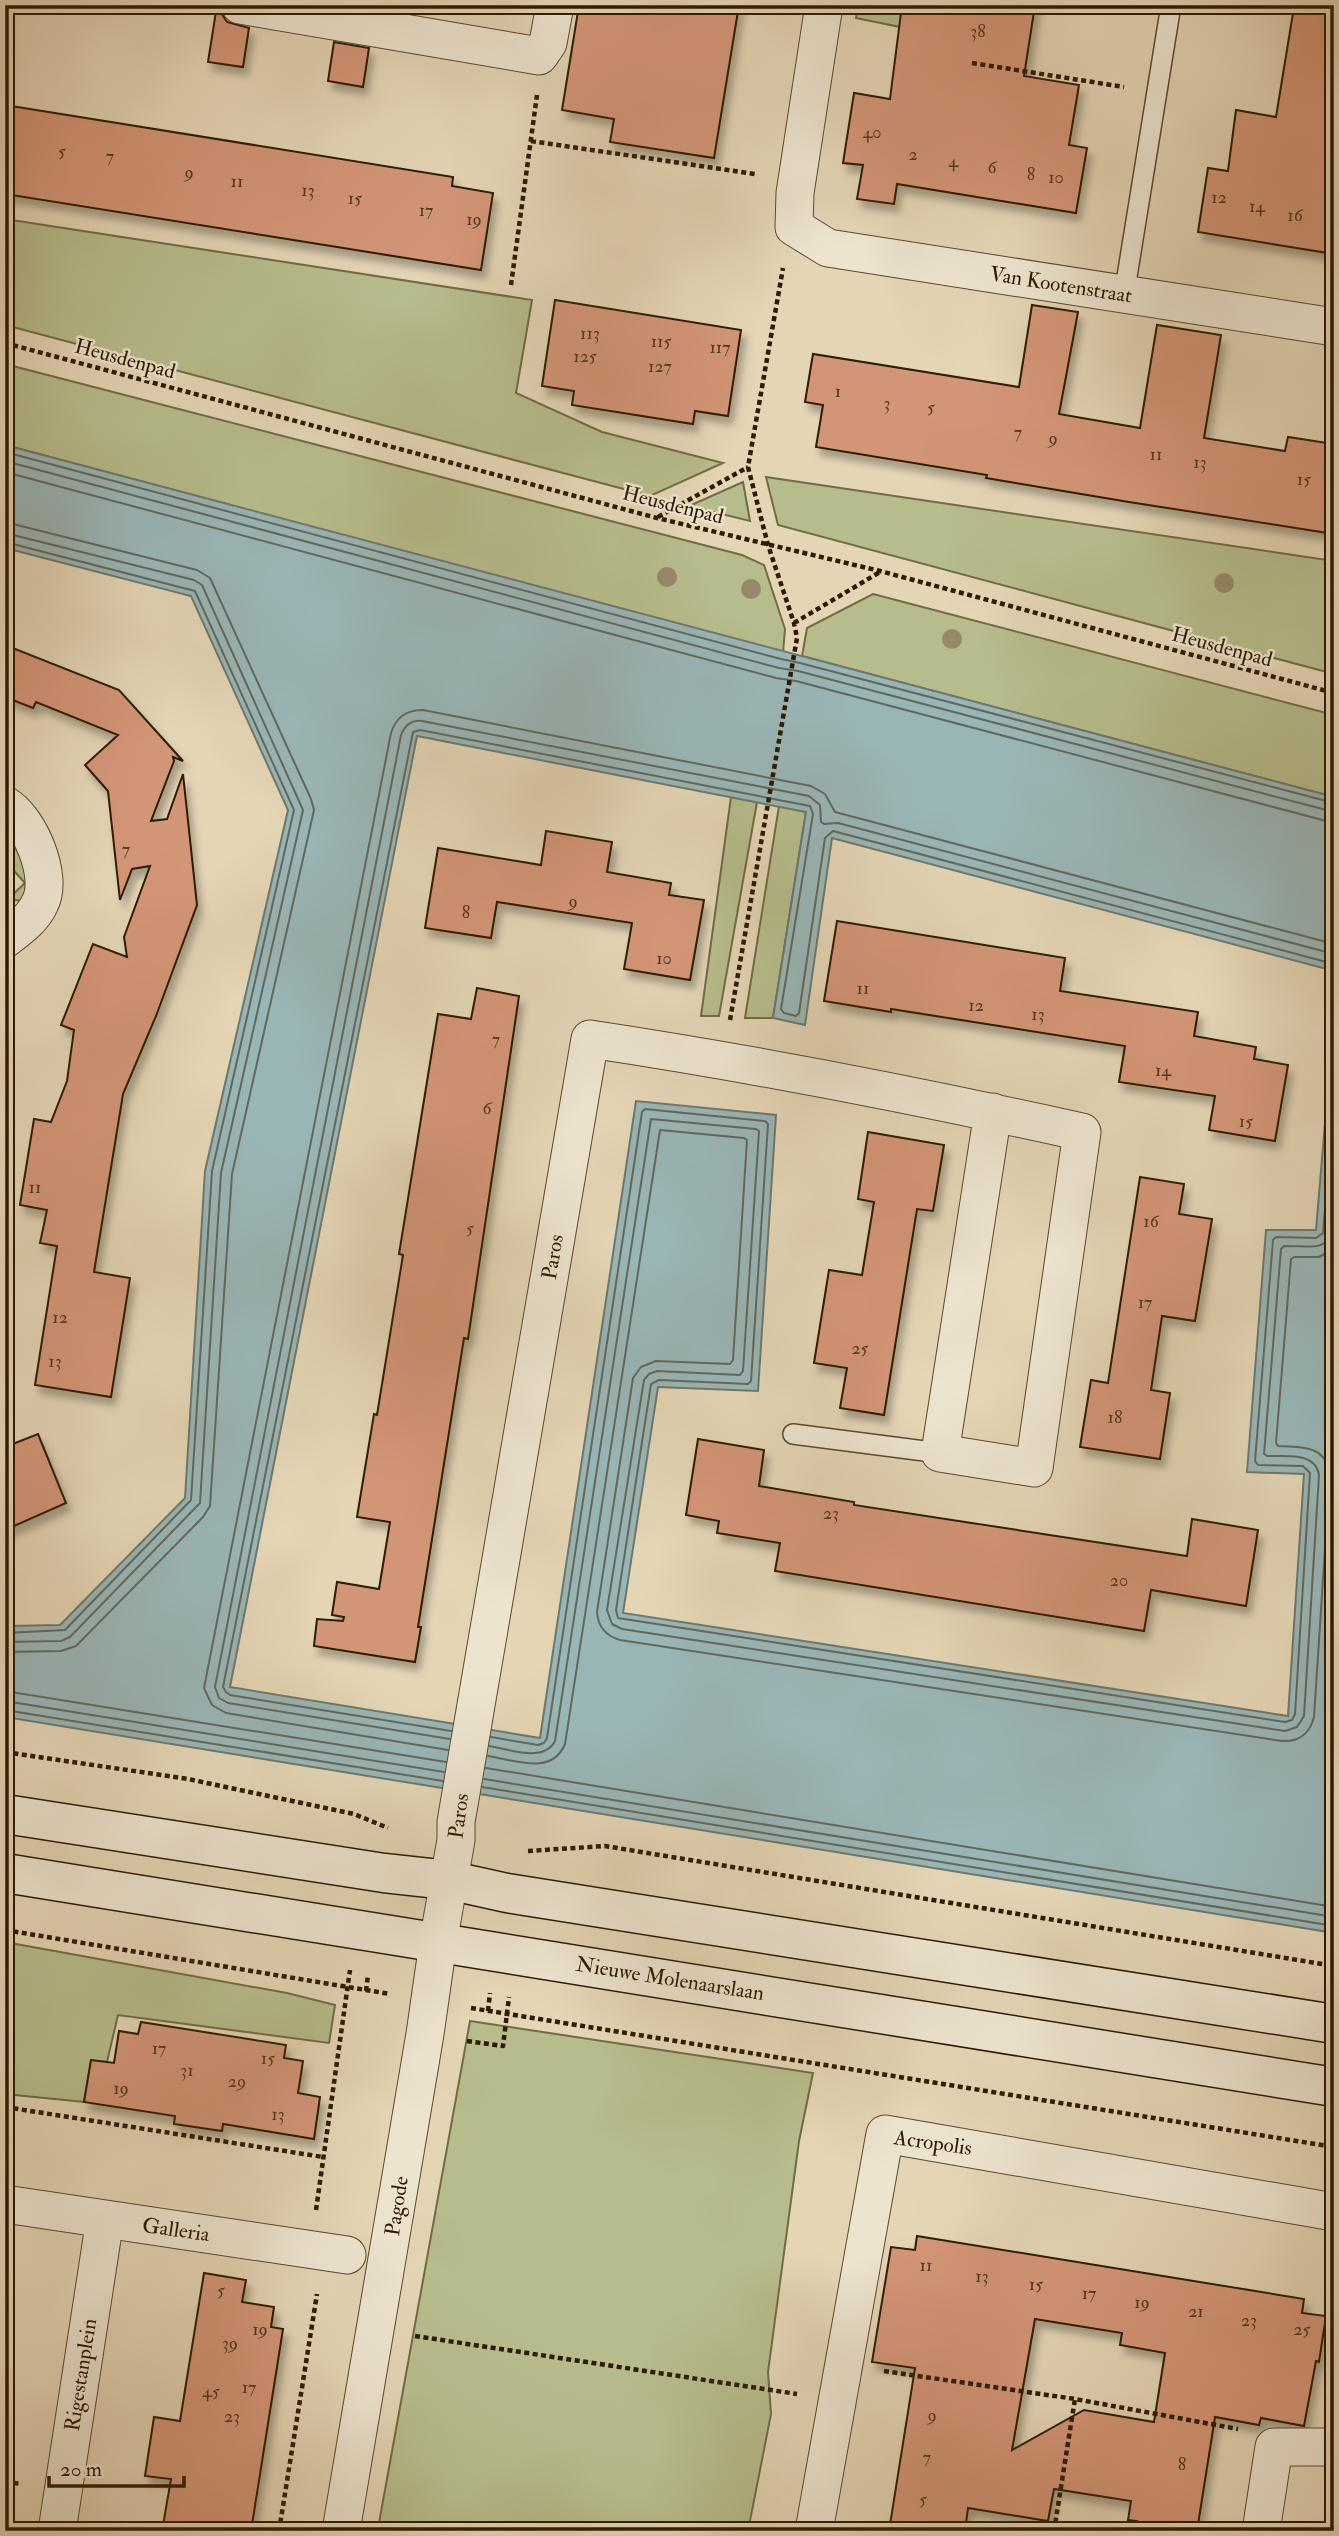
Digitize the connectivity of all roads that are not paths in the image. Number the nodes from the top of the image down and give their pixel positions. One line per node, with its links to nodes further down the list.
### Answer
1 (240, 5): 2 (street)
2 (555, 5)
3 (824, 5): 5 (street, Van Kootenstraat)
4 (1171, 5): 5 (lane)
5 (1125, 295): 6 (street, Van Kootenstraat)
6 (1334, 327)
7 (5, 805): 8 (street)
8 (5, 939)
9 (993, 1112): 11 (street); 11 (street, Paros); 14 (street, Paros)
10 (793, 1434): 11 (lane, Paros)
11 (940, 1453)
12 (5, 1814): 14 (street)
13 (5, 1873): 15 (street, Nieuwe Molenaarslaan)
14 (448, 1880): 15 (street, Pagode); 16 (street)
15 (438, 1943): 17 (street, Nieuwe Molenaarslaan); 24 (street, Pagode)
16 (1334, 2024)
17 (1334, 2087)
18 (6, 2210): 20 (street, Galleria)
19 (1334, 2212): 25 (street, Acropolis)
20 (104, 2219): 21 (street, Galleria); 23 (street, Rigestanplein)
21 (327, 2252)
22 (1334, 2447): 26 (street)
23 (57, 2531)
24 (341, 2531)
25 (814, 2531)
26 (1261, 2531)

